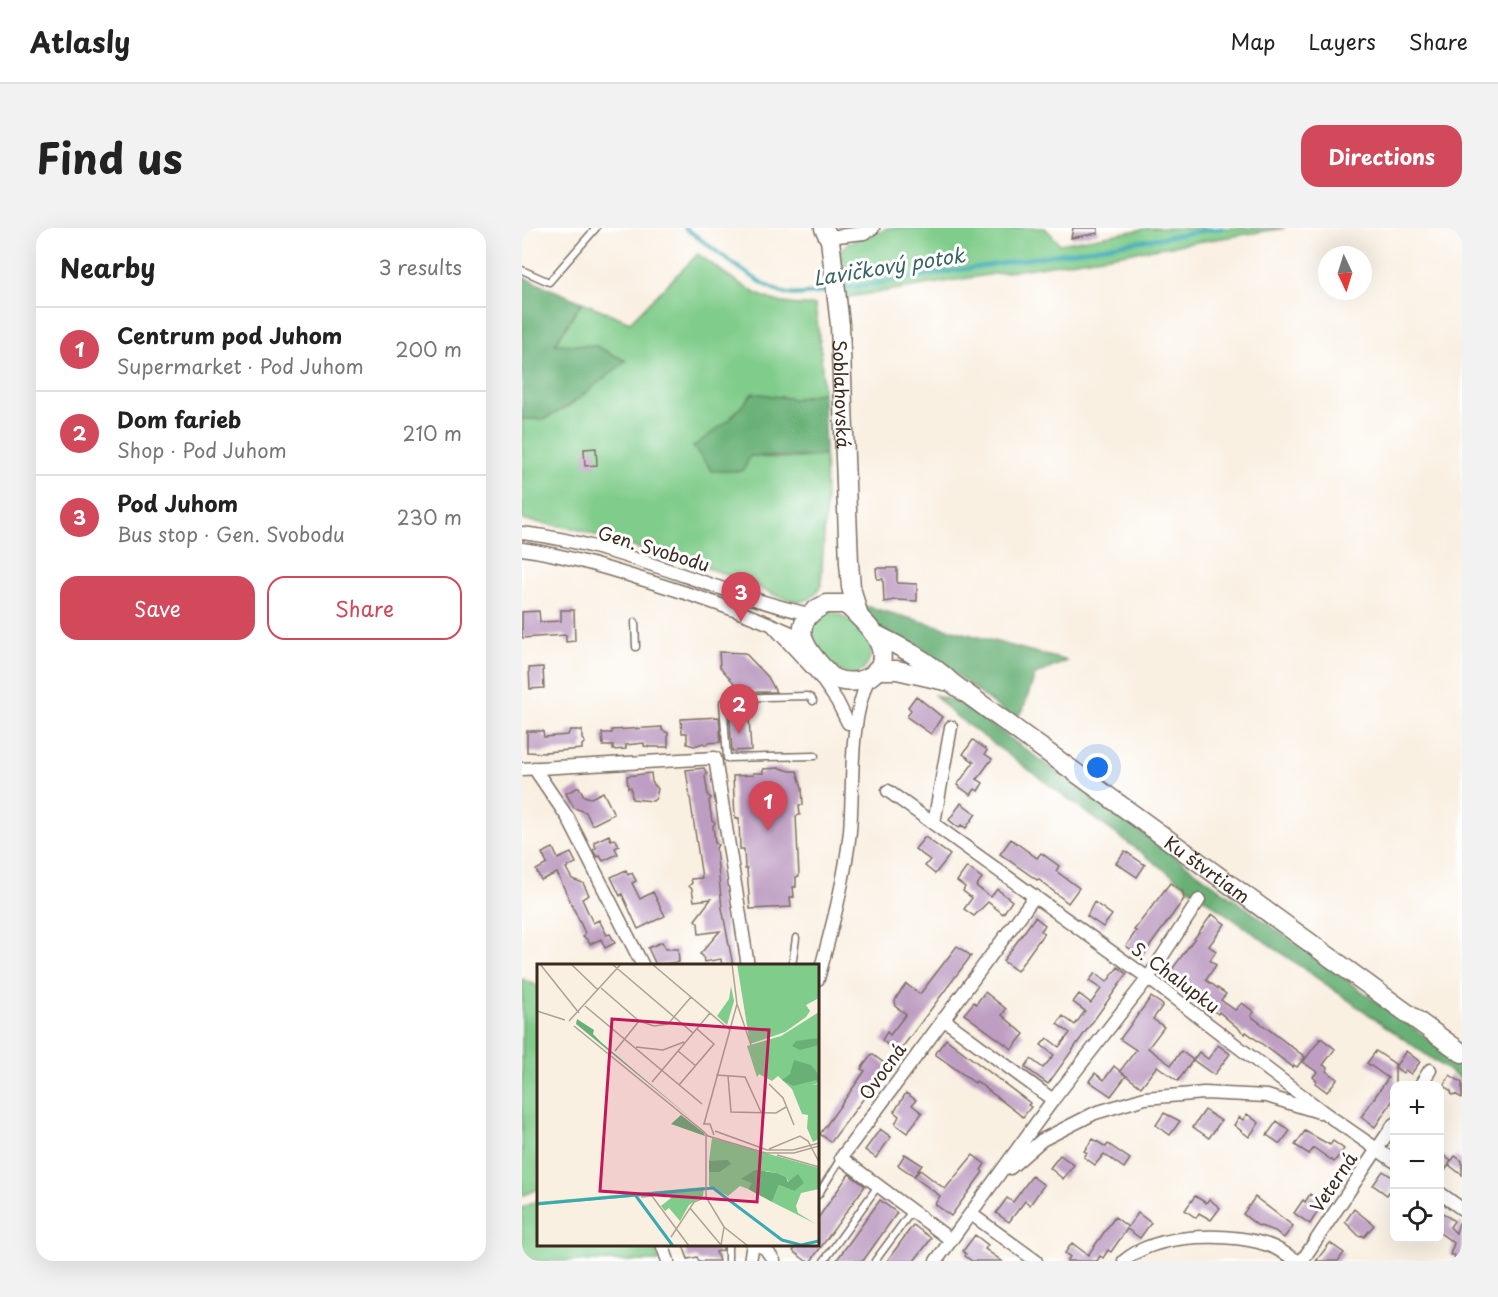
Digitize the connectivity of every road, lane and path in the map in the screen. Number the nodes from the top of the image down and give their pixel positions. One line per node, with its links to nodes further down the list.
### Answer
1 (596, 228): 4 (lane)
2 (873, 228): 3 (street)
3 (826, 233): 7 (street, Soblahovská)
4 (522, 270)
5 (522, 534): 9 (street, Gen. Svobodu)
6 (522, 549): 12 (street, Gen. Svobodu)
7 (849, 563): 8 (street); 10 (street, Soblahovská)
8 (826, 604): 9 (street); 10 (street, Ku štvrtiam)
9 (809, 614): 14 (street)
10 (859, 617): 13 (street, Ku štvrtiam)
11 (635, 622): 15 (lane)
12 (769, 622): 14 (street, Gen. Svobodu); 17 (street, Gen. Svobodu)
13 (873, 633): 16 (street, Ku štvrtiam); 18 (street, Ku štvrtiam)
14 (802, 638): 17 (street)
15 (636, 647)
16 (872, 674): 17 (street, Ku štvrtiam); 18 (street, Ku štvrtiam); 22 (street)
17 (827, 678): 22 (street)
18 (952, 683): 35 (street, Ku štvrtiam)
19 (813, 701): 21 (lane)
20 (951, 727): 25 (street)
21 (815, 756)
22 (852, 767): 32 (street)
23 (528, 769): 29 (street); 30 (street)
24 (888, 791): 25 (street, S. Chalupku)
25 (934, 823): 26 (street, S. Chalupku)
26 (1035, 896): 33 (street, S. Chalupku); 34 (street, Ovocná)
27 (1199, 900): 33 (street)
28 (796, 938): 31 (lane)
29 (642, 964)
30 (747, 964)
31 (792, 964)
32 (819, 972)
33 (1148, 978): 38 (street); 39 (street, S. Chalupku)
34 (943, 1019): 38 (street); 43 (street, Ovocná)
35 (1462, 1053)
36 (1430, 1070): 37 (street)
37 (1423, 1081)
38 (1053, 1100): 44 (street)
39 (1326, 1114): 41 (street, S. Chalupku); 44 (street)
40 (1390, 1131): 41 (street, Veterná)
41 (1378, 1149): 42 (street, S. Chalupku); 63 (street, Veterná)
42 (1390, 1157)
43 (841, 1158): 45 (street); 46 (lane)
44 (996, 1180): 50 (street)
45 (878, 1186): 49 (street); 58 (lane)
46 (819, 1193)
47 (1444, 1196): 48 (street)
48 (1462, 1209)
49 (912, 1211): 51 (street); 59 (lane)
50 (971, 1214): 51 (street); 61 (street)
51 (951, 1240): 60 (street)
52 (662, 1246): 55 (street)
53 (754, 1246): 56 (street)
54 (758, 1246): 57 (street)
55 (668, 1261)
56 (750, 1261)
57 (774, 1261)
58 (824, 1261)
59 (875, 1261)
60 (936, 1261)
61 (1036, 1261)
62 (1124, 1261): 63 (street)
63 (1300, 1261)

